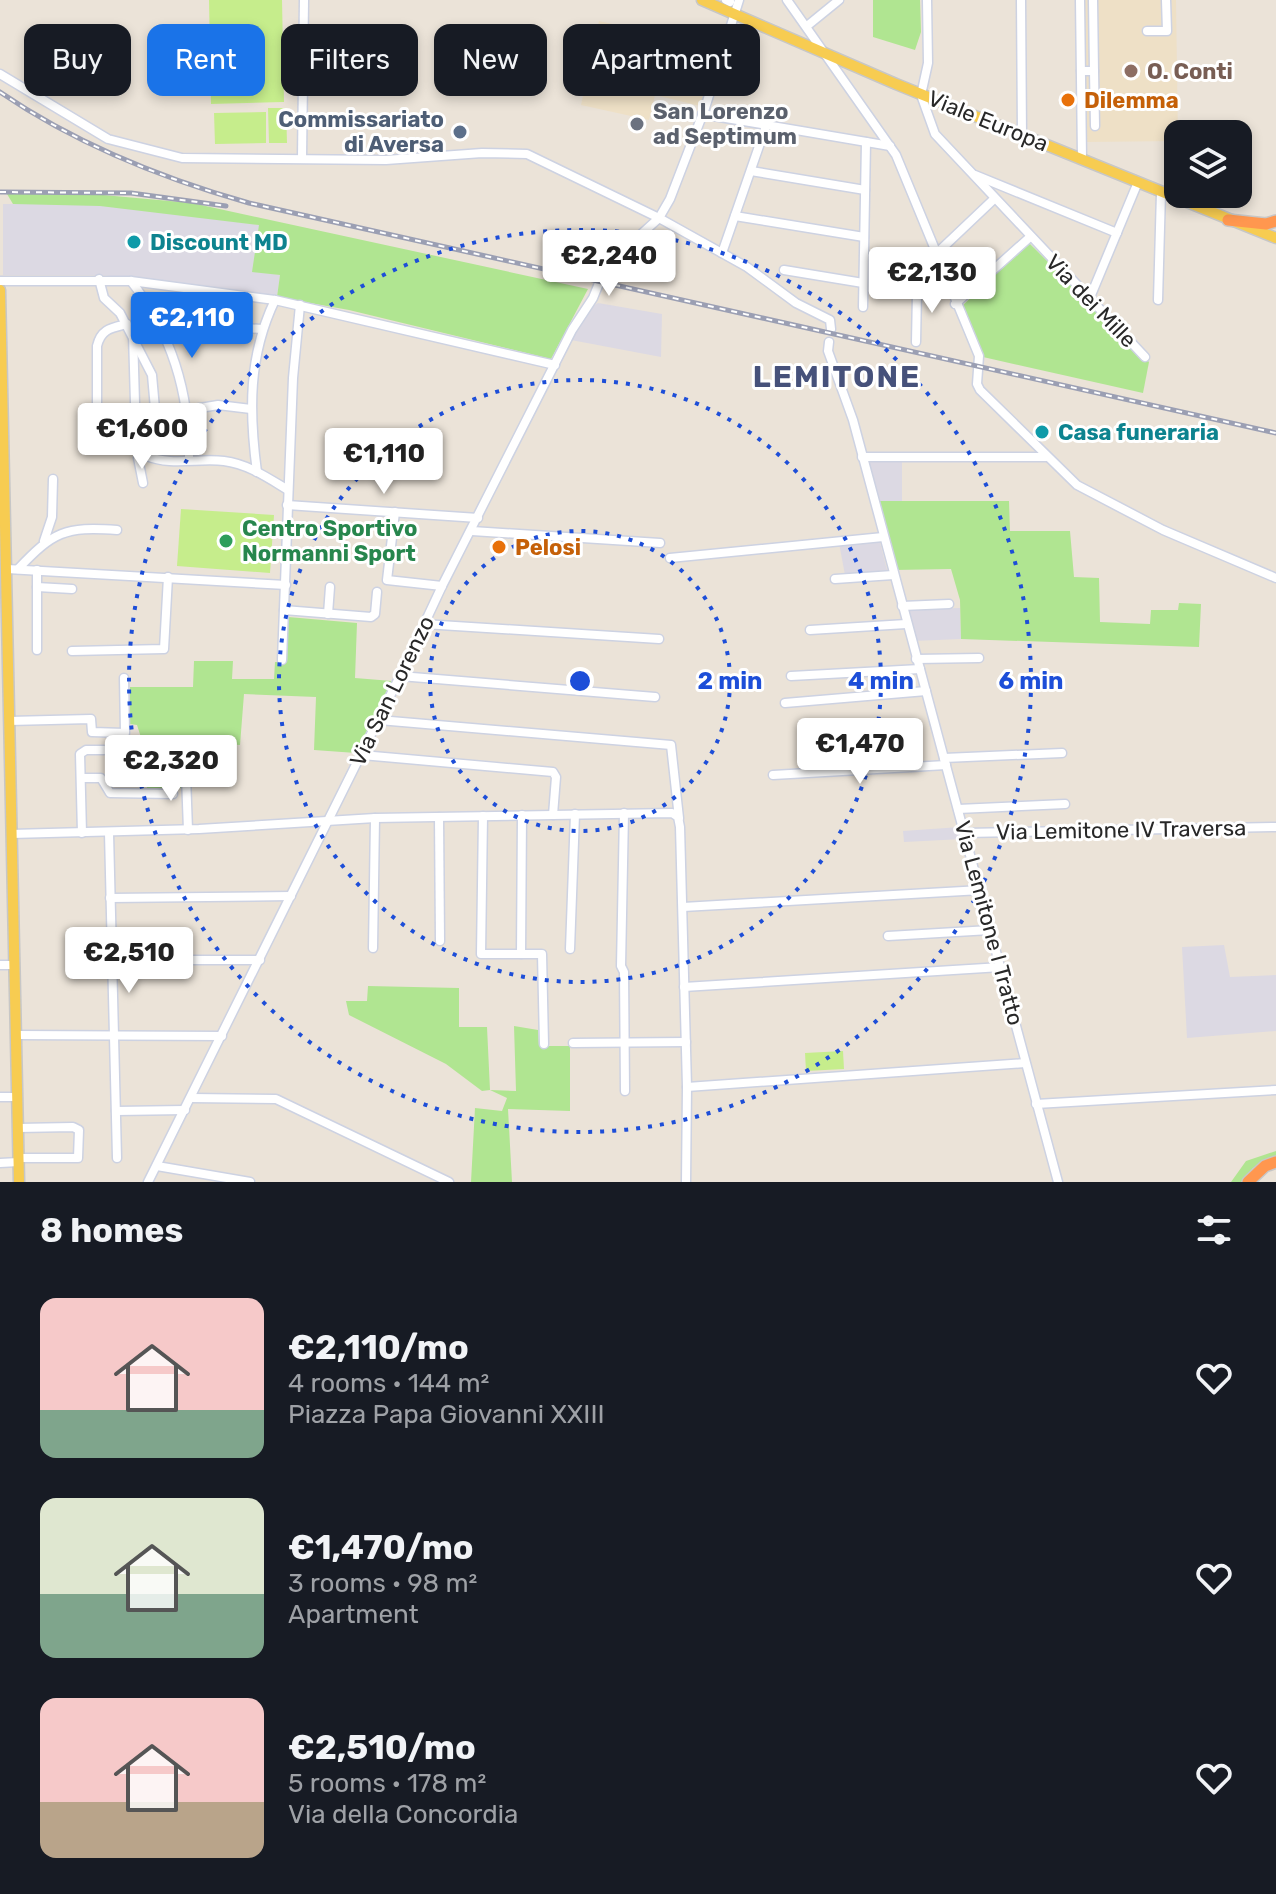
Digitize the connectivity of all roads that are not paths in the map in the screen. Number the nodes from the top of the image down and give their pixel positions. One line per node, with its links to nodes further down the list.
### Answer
1 (304, 0): 24 (street)
2 (702, 0): 10 (main road, Viale Europa)
3 (787, 0): 11 (street)
4 (839, 0): 11 (street)
5 (927, 0): 17 (street)
6 (1021, 0): 21 (street)
7 (1080, 0): 14 (street)
8 (1093, 0): 15 (street)
9 (1166, 0): 12 (street)
10 (731, 4): 13 (main road, Viale Europa); 18 (street, Via San Lorenzo)
11 (807, 26): 13 (street)
12 (1147, 31)
13 (826, 54): 17 (main road, Viale Europa); 23 (street)
14 (1081, 71): 15 (street); 25 (street)
15 (1094, 71): 20 (street)
16 (2, 77): 24 (street)
17 (921, 95): 21 (main road, Viale Europa); 27 (street, Via dei Mille)
18 (702, 114): 19 (street); 33 (street, Via San Lorenzo)
19 (766, 126): 22 (street); 26 (street)
20 (1095, 126)
21 (1022, 136): 25 (main road, Viale Europa)
22 (866, 142): 23 (street); 29 (street)
23 (890, 146): 41 (street)
24 (302, 158): 33 (street)
25 (1082, 158): 28 (main road, Viale Europa)
26 (751, 171): 29 (street); 32 (street)
27 (970, 173): 31 (street, Via dei Mille); 36 (street)
28 (1138, 182): 30 (main road, Viale Europa); 36 (street)
29 (865, 190): 37 (street)
30 (1161, 192): 34 (main road, Viale Europa); 51 (street)
31 (994, 199): 38 (street, Via dei Mille); 41 (street)
32 (735, 216): 37 (street); 40 (street)
33 (659, 218): 40 (street); 64 (street, Via San Lorenzo)
34 (1228, 220): 35 (highway); 39 (main road, Viale Europa)
35 (1276, 221)
36 (1117, 233): 50 (street)
37 (864, 237): 46 (street)
38 (1030, 237): 50 (street, Via dei Mille); 52 (street)
39 (1276, 238)
40 (722, 253): 58 (street)
41 (935, 255): 47 (street)
42 (784, 270): 46 (street)
43 (99, 279): 44 (street); 45 (street); 56 (street)
44 (0, 281)
45 (131, 281): 49 (street); 54 (street)
46 (863, 283): 55 (street)
47 (949, 287): 52 (street); 61 (street)
48 (0, 290): 62 (main road)
49 (275, 300): 53 (street); 57 (street)
50 (1089, 300): 63 (street, Via dei Mille)
51 (1158, 300)
52 (955, 304): 71 (street)
53 (300, 305): 64 (street); 77 (street)
54 (151, 307): 57 (street); 67 (street)
55 (863, 307)
56 (127, 324): 59 (street); 68 (street)
57 (262, 329): 66 (street)
58 (831, 329)
59 (133, 334): 69 (street); 69 (street)
60 (829, 342): 70 (street, Via Lemitone I Tratto)
61 (916, 342)
62 (1, 353): 65 (main road)
63 (1145, 357)
64 (555, 365): 80 (street, Via San Lorenzo)
65 (1, 409): 75 (main road)
66 (251, 409): 67 (street); 73 (street)
67 (188, 410): 72 (street)
68 (97, 444)
69 (141, 448): 72 (street); 76 (street)
70 (862, 457): 71 (street); 83 (street, Via Lemitone I Tratto)
71 (1046, 457): 91 (street)
72 (189, 460): 73 (street)
73 (257, 472): 77 (street)
74 (53, 479): 84 (street)
75 (2, 481): 87 (main road)
76 (143, 483)
77 (288, 490): 78 (street)
78 (287, 505): 79 (street); 93 (street)
79 (395, 512): 80 (street); 94 (street)
80 (478, 518): 82 (street, Via San Lorenzo)
81 (117, 530): 84 (street)
82 (472, 531): 85 (street); 94 (street, Via San Lorenzo)
83 (883, 537): 86 (street); 89 (street, Via Lemitone I Tratto)
84 (43, 542): 87 (street)
85 (660, 543)
86 (670, 558)
87 (13, 569): 88 (street); 99 (main road)
88 (37, 570): 90 (street); 95 (street)
89 (893, 575): 92 (street); 101 (street, Via Lemitone I Tratto)
90 (168, 577): 93 (street); 109 (street)
91 (1276, 578)
92 (835, 579)
93 (286, 585): 102 (street)
94 (442, 586): 104 (street, Via San Lorenzo)
95 (37, 587): 97 (street); 108 (street)
96 (330, 587): 103 (street)
97 (72, 589)
98 (377, 592): 103 (street)
99 (4, 596): 113 (main road)
100 (949, 604): 101 (street)
101 (902, 606): 105 (street, Via Lemitone I Tratto)
102 (284, 610): 103 (street); 112 (street)
103 (328, 614)
104 (424, 624): 107 (street); 115 (street, Via San Lorenzo)
105 (906, 624): 106 (street); 111 (street, Via Lemitone I Tratto)
106 (810, 630)
107 (659, 639)
108 (37, 650)
109 (72, 651)
110 (979, 658): 111 (street)
111 (916, 659): 114 (street, Via Lemitone I Tratto)
112 (282, 660)
113 (4, 663): 122 (main road)
114 (920, 669): 116 (street); 118 (street, Via Lemitone I Tratto)
115 (400, 676): 119 (street); 121 (street, Via San Lorenzo)
116 (791, 676)
117 (124, 678): 122 (street)
118 (926, 691): 120 (street); 126 (street, Via Lemitone I Tratto)
119 (655, 697)
120 (785, 703)
121 (379, 720): 125 (street, Via San Lorenzo); 141 (street)
122 (9, 721): 144 (main road)
123 (104, 750): 129 (street)
124 (1062, 753): 126 (street)
125 (362, 755): 136 (street); 140 (street, Via San Lorenzo)
126 (945, 762): 127 (street); 132 (street, Via Lemitone I Tratto)
127 (773, 775)
128 (186, 776): 143 (street)
129 (81, 778): 130 (street); 145 (street)
130 (173, 794)
131 (1065, 804): 132 (street)
132 (958, 809): 147 (street, Via Lemitone I Tratto)
133 (624, 813): 134 (street); 141 (street); 169 (street)
134 (575, 814): 136 (street); 158 (street)
135 (522, 815): 136 (street); 137 (street); 159 (street)
136 (553, 815)
137 (483, 816): 138 (street); 159 (street)
138 (439, 817): 139 (street); 156 (street)
139 (375, 818): 140 (street); 157 (street)
140 (329, 822): 143 (street); 151 (street, Via San Lorenzo)
141 (680, 827): 153 (street)
142 (1276, 827): 147 (street, Via Lemitone IV Traversa)
143 (188, 830): 146 (street)
144 (8, 831): 145 (street); 149 (main road)
145 (82, 833): 146 (street)
146 (109, 833): 152 (street)
147 (965, 833): 150 (street, Via Lemitone I Tratto)
148 (0, 888): 149 (street)
149 (13, 888): 163 (main road)
150 (981, 890): 153 (street); 154 (street, Via Lemitone I Tratto)
151 (291, 896): 152 (street); 161 (street, Via San Lorenzo)
152 (110, 898): 160 (street)
153 (683, 907): 165 (street)
154 (990, 930): 155 (street); 164 (street, Via Lemitone I Tratto)
155 (888, 936)
156 (440, 941)
157 (373, 948)
158 (570, 949)
159 (521, 954): 172 (street)
160 (112, 960): 161 (street); 167 (street)
161 (260, 960): 168 (street, Via San Lorenzo)
162 (0, 965): 163 (street)
163 (14, 965): 166 (main road)
164 (1001, 967): 165 (street); 173 (street, Via Lemitone I Tratto)
165 (684, 987): 170 (street)
166 (16, 1035): 167 (street); 178 (main road)
167 (114, 1036): 168 (street); 182 (street)
168 (222, 1036): 179 (street, Via San Lorenzo)
169 (625, 1042): 170 (street); 171 (street); 176 (street)
170 (686, 1042): 174 (street)
171 (573, 1043)
172 (544, 1044)
173 (1025, 1063): 174 (street); 180 (street, Via Lemitone I Tratto)
174 (687, 1087): 193 (street)
175 (1276, 1090): 180 (street)
176 (625, 1091)
177 (0, 1097): 178 (street)
178 (17, 1097): 183 (main road)
179 (191, 1098): 181 (street, Via San Lorenzo); 192 (street)
180 (1036, 1104): 194 (street, Via Lemitone I Tratto)
181 (185, 1110): 182 (street); 188 (street, Via San Lorenzo)
182 (116, 1111): 184 (street)
183 (18, 1128): 185 (main road); 185 (street)
184 (117, 1158)
185 (19, 1160): 187 (street); 189 (main road)
186 (1276, 1162): 195 (highway)
187 (0, 1163)
188 (157, 1166): 190 (street, Via San Lorenzo); 191 (street)
189 (19, 1182)
190 (148, 1182)
191 (250, 1182)
192 (449, 1182)
193 (686, 1182)
194 (1058, 1182)
195 (1248, 1182)

